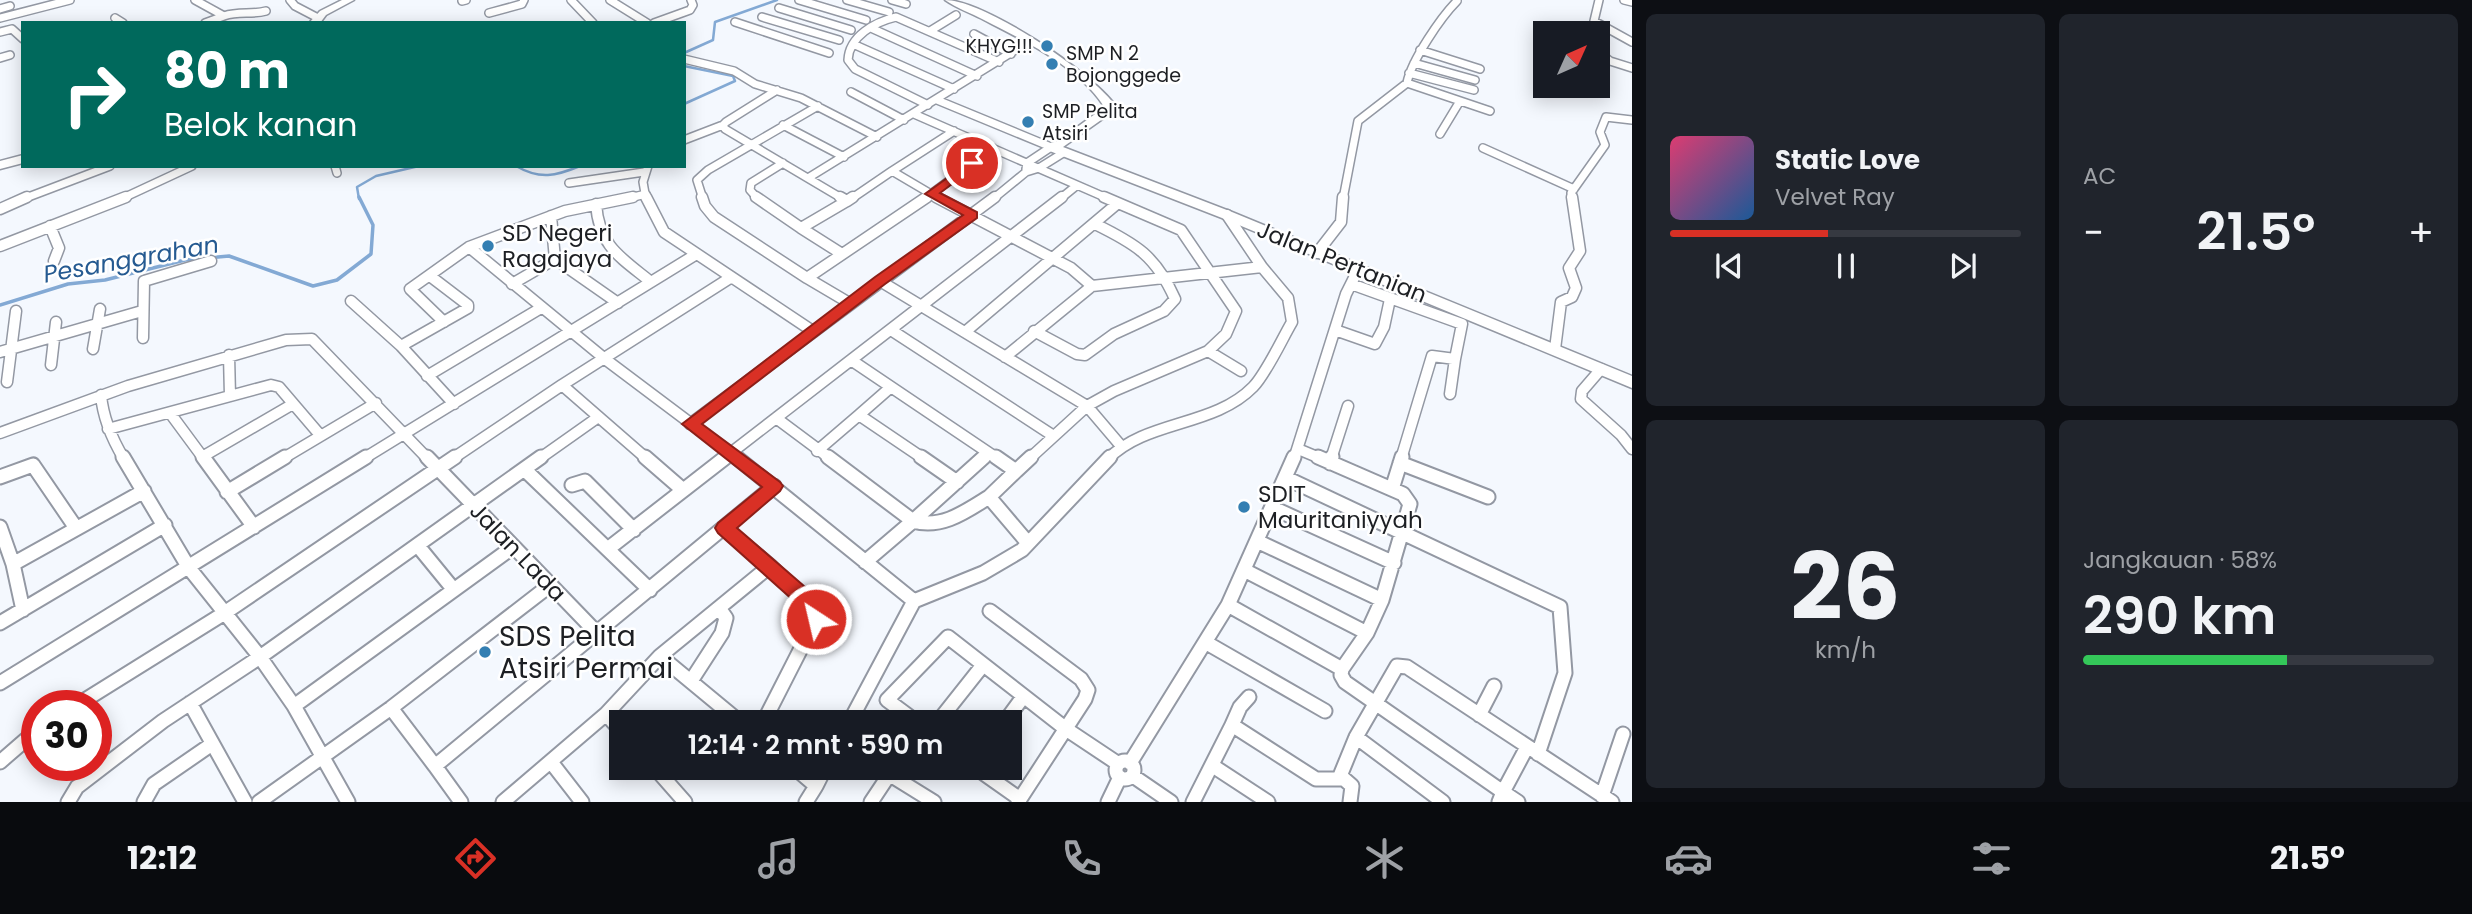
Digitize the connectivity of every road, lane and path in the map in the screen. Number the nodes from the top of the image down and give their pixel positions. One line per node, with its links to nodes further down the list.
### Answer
1 (70, 0): 29 (street)
2 (195, 0): 27 (street)
3 (290, 0): 32 (street)
4 (349, 0): 32 (street)
5 (524, 0): 24 (street)
6 (571, 0): 36 (street)
7 (610, 0): 37 (street)
8 (691, 0): 38 (street)
9 (799, 0): 22 (street)
10 (839, 0): 22 (street)
11 (847, 0): 25 (street)
12 (892, 0): 18 (street)
13 (950, 0): 50 (street)
14 (1599, 0): 51 (street)
15 (1624, 0): 17 (street)
16 (1457, 1): 54 (street)
17 (1632, 2)
18 (906, 4)
19 (10, 6): 21 (street)
20 (779, 8): 31 (street)
21 (0, 9)
22 (828, 9): 31 (street); 33 (street)
23 (266, 11): 27 (street)
24 (489, 13)
25 (890, 14): 40 (street); 44 (street)
26 (956, 15): 44 (street)
27 (224, 16): 35 (street)
28 (762, 17): 41 (street)
29 (0, 18)
30 (115, 18): 34 (street)
31 (814, 19): 41 (street); 43 (street)
32 (316, 20)
33 (866, 20)
34 (120, 21)
35 (210, 21)
36 (591, 21)
37 (644, 21)
38 (660, 21)
39 (735, 22): 48 (street)
40 (871, 28): 52 (street); 66 (street)
41 (800, 29): 48 (street); 49 (street)
42 (981, 29): 46 (street)
43 (851, 30)
44 (930, 31): 53 (street)
45 (0, 32): 47 (street)
46 (974, 34): 53 (street); 56 (street)
47 (21, 37)
48 (787, 39): 55 (street)
49 (839, 40)
50 (1030, 41): 56 (street); 89 (street)
51 (1632, 42)
52 (853, 44): 69 (street); 75 (street)
53 (961, 45): 61 (street)
54 (1420, 50): 62 (street); 64 (street)
55 (829, 53)
56 (1011, 54): 61 (street)
57 (10, 55): 58 (street)
58 (0, 58)
59 (687, 60): 70 (street)
60 (1610, 61): 63 (street)
61 (999, 62): 66 (street)
62 (1414, 63): 65 (street); 67 (street)
63 (1632, 68)
64 (1480, 69)
65 (1409, 72): 68 (street); 71 (street)
66 (976, 75): 69 (street)
67 (1475, 80)
68 (1407, 83): 74 (street); 120 (street)
69 (954, 89): 73 (street)
70 (777, 90): 76 (street); 81 (street)
71 (1474, 90)
72 (851, 92): 79 (street)
73 (937, 100): 75 (street); 89 (street)
74 (1460, 101): 77 (street); 84 (street)
75 (928, 105): 78 (street)
76 (818, 106): 82 (street); 85 (street)
77 (1490, 111)
78 (914, 114): 79 (street); 83 (street)
79 (904, 120): 85 (street)
80 (1632, 120): 104 (street)
81 (723, 125): 86 (street); 87 (street)
82 (783, 125): 87 (street); 91 (street)
83 (954, 131): 88 (street); 100 (street)
84 (1440, 134)
85 (877, 137): 91 (street)
86 (686, 139)
87 (751, 145): 93 (street); 133 (street)
88 (993, 148): 97 (street); 106 (street)
89 (1059, 148): 97 (street); 98 (street); 112 (street, Jalan Pertanian)
90 (1483, 148): 104 (street)
91 (844, 157): 101 (street)
92 (21, 160): 94 (street)
93 (783, 163): 101 (street); 116 (street)
94 (0, 165)
95 (104, 168): 110 (street)
96 (188, 168): 115 (street)
97 (1027, 168): 98 (street); 111 (street)
98 (1039, 168): 103 (street)
99 (646, 169): 102 (street); 105 (street)
100 (892, 171): 106 (street); 107 (street)
101 (808, 178): 107 (street)
102 (569, 183)
103 (1076, 186): 108 (street); 117 (street)
104 (1574, 188): 162 (street)
105 (646, 194): 109 (street); 122 (street)
106 (931, 194): 111 (street); 121 (street)
107 (847, 201): 116 (street)
108 (1118, 203): 114 (street); 129 (street)
109 (596, 204): 113 (street); 135 (street)
110 (0, 209)
111 (972, 215): 117 (street); 134 (street)
112 (1227, 215): 120 (street, Jalan Pertanian); 127 (street)
113 (551, 216): 119 (street); 124 (street)
114 (1095, 224): 123 (street); 131 (street)
115 (50, 226): 118 (street); 125 (street)
116 (802, 228): 121 (street)
117 (1012, 236): 123 (street); 143 (street)
118 (0, 246)
119 (469, 247): 130 (street); 136 (street)
120 (1317, 253): 128 (street, Jalan Pertanian)
121 (842, 254): 133 (street)
122 (695, 255): 132 (street); 135 (street)
123 (1053, 257): 138 (street); 155 (street)
124 (555, 259): 136 (street); 141 (street)
125 (54, 261)
126 (211, 261): 146 (street)
127 (1262, 267): 129 (street); 196 (street)
128 (1358, 270): 137 (street); 162 (street, Jalan Pertanian)
129 (1212, 273): 131 (street); 163 (street)
130 (430, 276): 149 (street); 149 (street)
131 (1166, 276): 138 (street); 153 (street)
132 (730, 278): 154 (street); 169 (street)
133 (807, 278): 142 (street)
134 (880, 281): 142 (street); 143 (street)
135 (651, 282): 141 (street)
136 (512, 284): 144 (street)
137 (1351, 284): 139 (street); 152 (street)
138 (1092, 286): 153 (street)
139 (1391, 299): 152 (street); 167 (street)
140 (351, 301): 159 (street)
141 (618, 303): 156 (street)
142 (850, 304): 154 (street)
143 (922, 305): 151 (street); 155 (street)
144 (541, 308): 156 (street); 173 (street)
145 (100, 309): 150 (street)
146 (142, 311): 150 (street); 158 (street)
147 (16, 312): 160 (street)
148 (56, 322): 157 (street)
149 (444, 322): 159 (street)
150 (99, 323): 157 (street); 161 (street)
151 (891, 330): 168 (street); 195 (street)
152 (1335, 330): 197 (street)
153 (1034, 331): 166 (street)
154 (814, 332): 190 (street)
155 (965, 332): 166 (street)
156 (571, 333): 169 (street); 183 (street)
157 (55, 336): 160 (street); 170 (street)
158 (143, 338)
159 (401, 346): 173 (street)
160 (12, 349): 164 (street); 174 (street)
161 (93, 349)
162 (1555, 349): 171 (street, Jalan Pertanian)
163 (1208, 351): 172 (street); 184 (street)
164 (0, 352)
165 (229, 355): 179 (street); 180 (street); 181 (street, Jalan Lada)
166 (1005, 357): 184 (street)
167 (1455, 359): 178 (street); 204 (street)
168 (851, 360): 177 (street); 189 (street)
169 (607, 361): 176 (street); 190 (street)
170 (51, 365)
171 (1601, 369): 175 (street, Jalan Pertanian); 198 (street)
172 (1241, 371)
173 (427, 376): 183 (street)
174 (7, 382)
175 (1632, 382)
176 (562, 385): 188 (street); 206 (street)
177 (891, 387): 187 (street); 200 (street)
178 (1450, 394)
179 (101, 395): 191 (street); 192 (street)
180 (230, 396): 182 (street); 186 (street)
181 (376, 402): 193 (street, Jalan Lada); 194 (street)
182 (293, 404): 194 (street); 202 (street)
183 (454, 404): 193 (street)
184 (1087, 406): 195 (street); 196 (street)
185 (1348, 406): 203 (street)
186 (170, 413): 191 (street); 202 (street)
187 (859, 415): 199 (street); 210 (street)
188 (597, 418): 205 (street); 214 (street)
189 (776, 418): 199 (street); 201 (street)
190 (690, 424): 201 (street)
191 (108, 429): 215 (street)
192 (0, 433)
193 (404, 434): 206 (street, Jalan Lada); 224 (street)
194 (320, 435): 216 (street)
195 (1052, 435): 207 (street)
196 (1121, 446): 230 (street)
197 (1298, 449): 203 (street); 209 (street)
198 (1632, 449)
199 (817, 451): 221 (street)
200 (989, 453): 207 (street); 210 (street)
201 (730, 454): 212 (street); 214 (street)
202 (202, 457): 216 (street)
203 (1330, 463): 213 (street)
204 (1400, 463): 213 (street); 218 (street)
205 (524, 469): 219 (street); 233 (street)
206 (438, 471): 219 (street, Jalan Lada); 249 (street)
207 (1016, 471): 217 (street)
208 (0, 477): 225 (street)
209 (1286, 478): 220 (street); 228 (street)
210 (957, 482): 221 (street)
211 (572, 485): 227 (street)
212 (774, 486): 226 (street); 234 (street)
213 (1392, 489): 228 (street)
214 (683, 490): 227 (street)
215 (144, 491): 222 (street); 225 (street)
216 (227, 492): 224 (street)
217 (989, 497): 221 (street); 230 (street)
218 (1488, 497)
219 (474, 505): 231 (street); 232 (street, Jalan Lada)
220 (1273, 508): 229 (street); 235 (street)
221 (913, 521): 234 (street)
222 (165, 525): 238 (street); 247 (street)
223 (0, 527): 236 (street)
224 (254, 527): 238 (street)
225 (76, 528): 236 (street)
226 (724, 528): 237 (street); 242 (street)
227 (635, 530): 233 (street)
228 (1401, 530): 235 (street); 284 (street)
229 (1257, 541): 239 (street); 243 (street)
230 (1028, 543): 244 (street)
231 (418, 546): 241 (street); 255 (street)
232 (513, 547): 240 (street, Jalan Lada); 241 (street)
233 (609, 548): 242 (street)
234 (865, 562): 244 (street)
235 (1394, 563): 243 (street)
236 (13, 564): 247 (street)
237 (770, 566): 246 (street); 269 (street)
238 (189, 569): 249 (street); 259 (street)
239 (1244, 570): 245 (street); 252 (street)
240 (549, 586): 251 (street, Jalan Lada); 267 (street)
241 (454, 590): 266 (street)
242 (650, 590): 251 (street)
243 (1382, 600): 252 (street)
244 (914, 601): 270 (street)
245 (1228, 604): 253 (street); 257 (street)
246 (719, 608): 254 (street); 258 (street)
247 (23, 610): 250 (street)
248 (990, 611): 279 (street)
249 (223, 614): 255 (street); 261 (street)
250 (0, 623)
251 (597, 633): 288 (street)
252 (1367, 633): 257 (street)
253 (1205, 642): 274 (street); 290 (street)
254 (660, 656): 258 (street); 275 (street)
255 (260, 657): 264 (street); 266 (street)
256 (983, 665): 262 (street); 271 (street); 272 (street)
257 (1342, 669): 265 (street)
258 (691, 681): 268 (street)
259 (0, 683)
260 (1494, 686): 276 (street)
261 (101, 690)
262 (1023, 697): 273 (street); 279 (street)
263 (1250, 697): 278 (street)
264 (190, 703): 283 (street); 301 (street)
265 (1375, 704): 276 (street); 281 (street); 297 (street)
266 (294, 706): 285 (street)
267 (391, 708): 285 (street); 288 (street)
268 (726, 710)
269 (769, 710)
270 (856, 710)
271 (900, 710)
272 (947, 710)
273 (1014, 710)
274 (1325, 711)
275 (606, 714): 277 (street); 287 (street)
276 (1479, 715): 284 (street)
277 (609, 717)
278 (1232, 725): 289 (street); 291 (street)
279 (1066, 729): 290 (street); 299 (street)
280 (1623, 734): 298 (street)
281 (1356, 737): 291 (street); 317 (street)
282 (21, 742): 286 (street)
283 (212, 744): 302 (street); 303 (street)
284 (1532, 750): 297 (street); 298 (street)
285 (321, 756): 304 (street); 305 (street)
286 (0, 762)
287 (551, 762): 307 (street); 308 (street)
288 (435, 766): 306 (street)
289 (1213, 766): 315 (street); 316 (street)
290 (1125, 770): 313 (street); 314 (street)
291 (1340, 776): 300 (street)
292 (666, 780): 309 (street)
293 (809, 780): 296 (street)
294 (819, 780): 296 (street)
295 (992, 780): 299 (street)
296 (816, 786): 310 (street)
297 (1501, 797): 318 (street)
298 (1607, 799)
299 (1019, 800)
300 (1353, 801)
301 (68, 802)
302 (144, 802)
303 (245, 802)
304 (259, 802)
305 (348, 802)
306 (461, 802)
307 (503, 802)
308 (582, 802)
309 (685, 802)
310 (806, 802)
311 (871, 802): 312 (street)
312 (934, 802)
313 (1108, 802)
314 (1171, 802)
315 (1193, 802)
316 (1268, 802)
317 (1443, 802)
318 (1518, 802)

